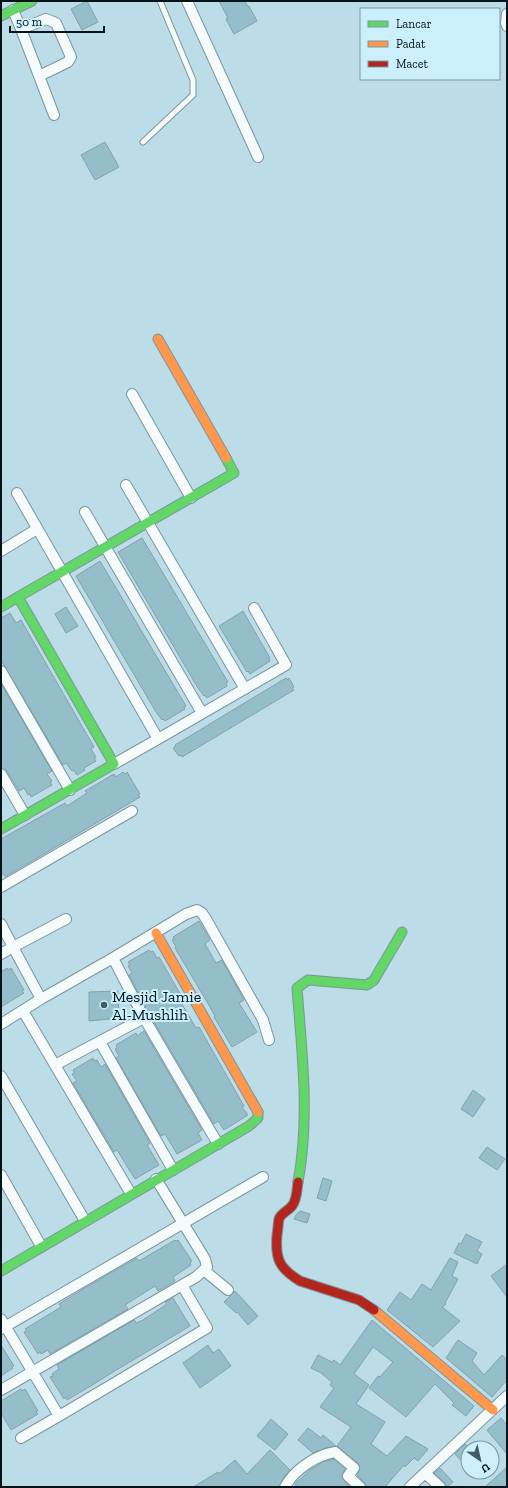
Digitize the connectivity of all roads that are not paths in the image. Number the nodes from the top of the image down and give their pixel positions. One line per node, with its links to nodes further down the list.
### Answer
1 (32, 1): 4 (street)
2 (160, 1): 11 (lane)
3 (187, 1): 12 (street)
4 (13, 10): 6 (street); 8 (street)
5 (507, 14): 7 (street)
6 (1, 16)
7 (507, 26)
8 (21, 29): 9 (street); 9 (street)
9 (39, 76): 10 (street)
10 (54, 115)
11 (143, 142)
12 (258, 157)
13 (158, 339): 17 (street)
14 (132, 394): 17 (street)
15 (126, 485): 19 (street)
16 (17, 493): 20 (street)
17 (191, 498): 19 (street)
18 (85, 512): 21 (street)
19 (147, 523): 21 (street); 28 (street)
20 (38, 529): 22 (street); 23 (street)
21 (105, 547): 23 (street); 29 (street)
22 (1, 551)
23 (62, 572): 24 (street); 30 (street)
24 (18, 597): 25 (street); 31 (street)
25 (1, 607)
26 (254, 608): 28 (street)
27 (1, 671): 33 (street)
28 (245, 688): 29 (street)
29 (202, 713): 30 (street)
30 (158, 739): 31 (street)
31 (114, 764): 33 (street)
32 (1, 774): 35 (street)
33 (70, 790): 35 (street)
34 (132, 811): 37 (street)
35 (25, 816): 36 (street)
36 (1, 829)
37 (1, 887)
38 (66, 919): 42 (street)
39 (1, 924): 42 (street)
40 (156, 932): 44 (street); 49 (street); 53 (street)
41 (402, 932): 70 (street)
42 (14, 947): 43 (street); 45 (street)
43 (1, 954)
44 (113, 958): 45 (street); 47 (street)
45 (41, 999): 46 (street)
46 (23, 1011): 48 (street); 51 (street)
47 (144, 1018): 50 (street); 53 (street)
48 (1, 1024)
49 (270, 1040)
50 (100, 1042): 51 (street); 54 (street)
51 (55, 1065): 58 (street)
52 (1, 1076): 59 (street)
53 (218, 1144): 54 (street)
54 (173, 1170): 57 (street)
55 (1, 1175): 61 (street)
56 (263, 1177): 60 (street)
57 (156, 1180): 58 (street); 60 (street)
58 (131, 1194): 59 (street)
59 (85, 1221): 61 (street)
60 (183, 1223): 62 (street); 66 (street)
61 (41, 1246): 63 (street)
62 (207, 1267): 64 (street); 65 (street)
63 (1, 1270)
64 (182, 1285): 67 (street); 71 (street)
65 (228, 1290)
66 (2, 1325): 67 (street)
67 (32, 1372): 68 (street); 71 (street)
68 (1, 1390)
69 (507, 1396): 70 (street)
70 (492, 1410): 73 (street)
71 (58, 1416): 72 (street)
72 (21, 1438)
73 (425, 1473): 76 (street); 77 (street)
74 (290, 1485): 75 (street)
75 (360, 1487)
76 (410, 1487)
77 (440, 1487)

